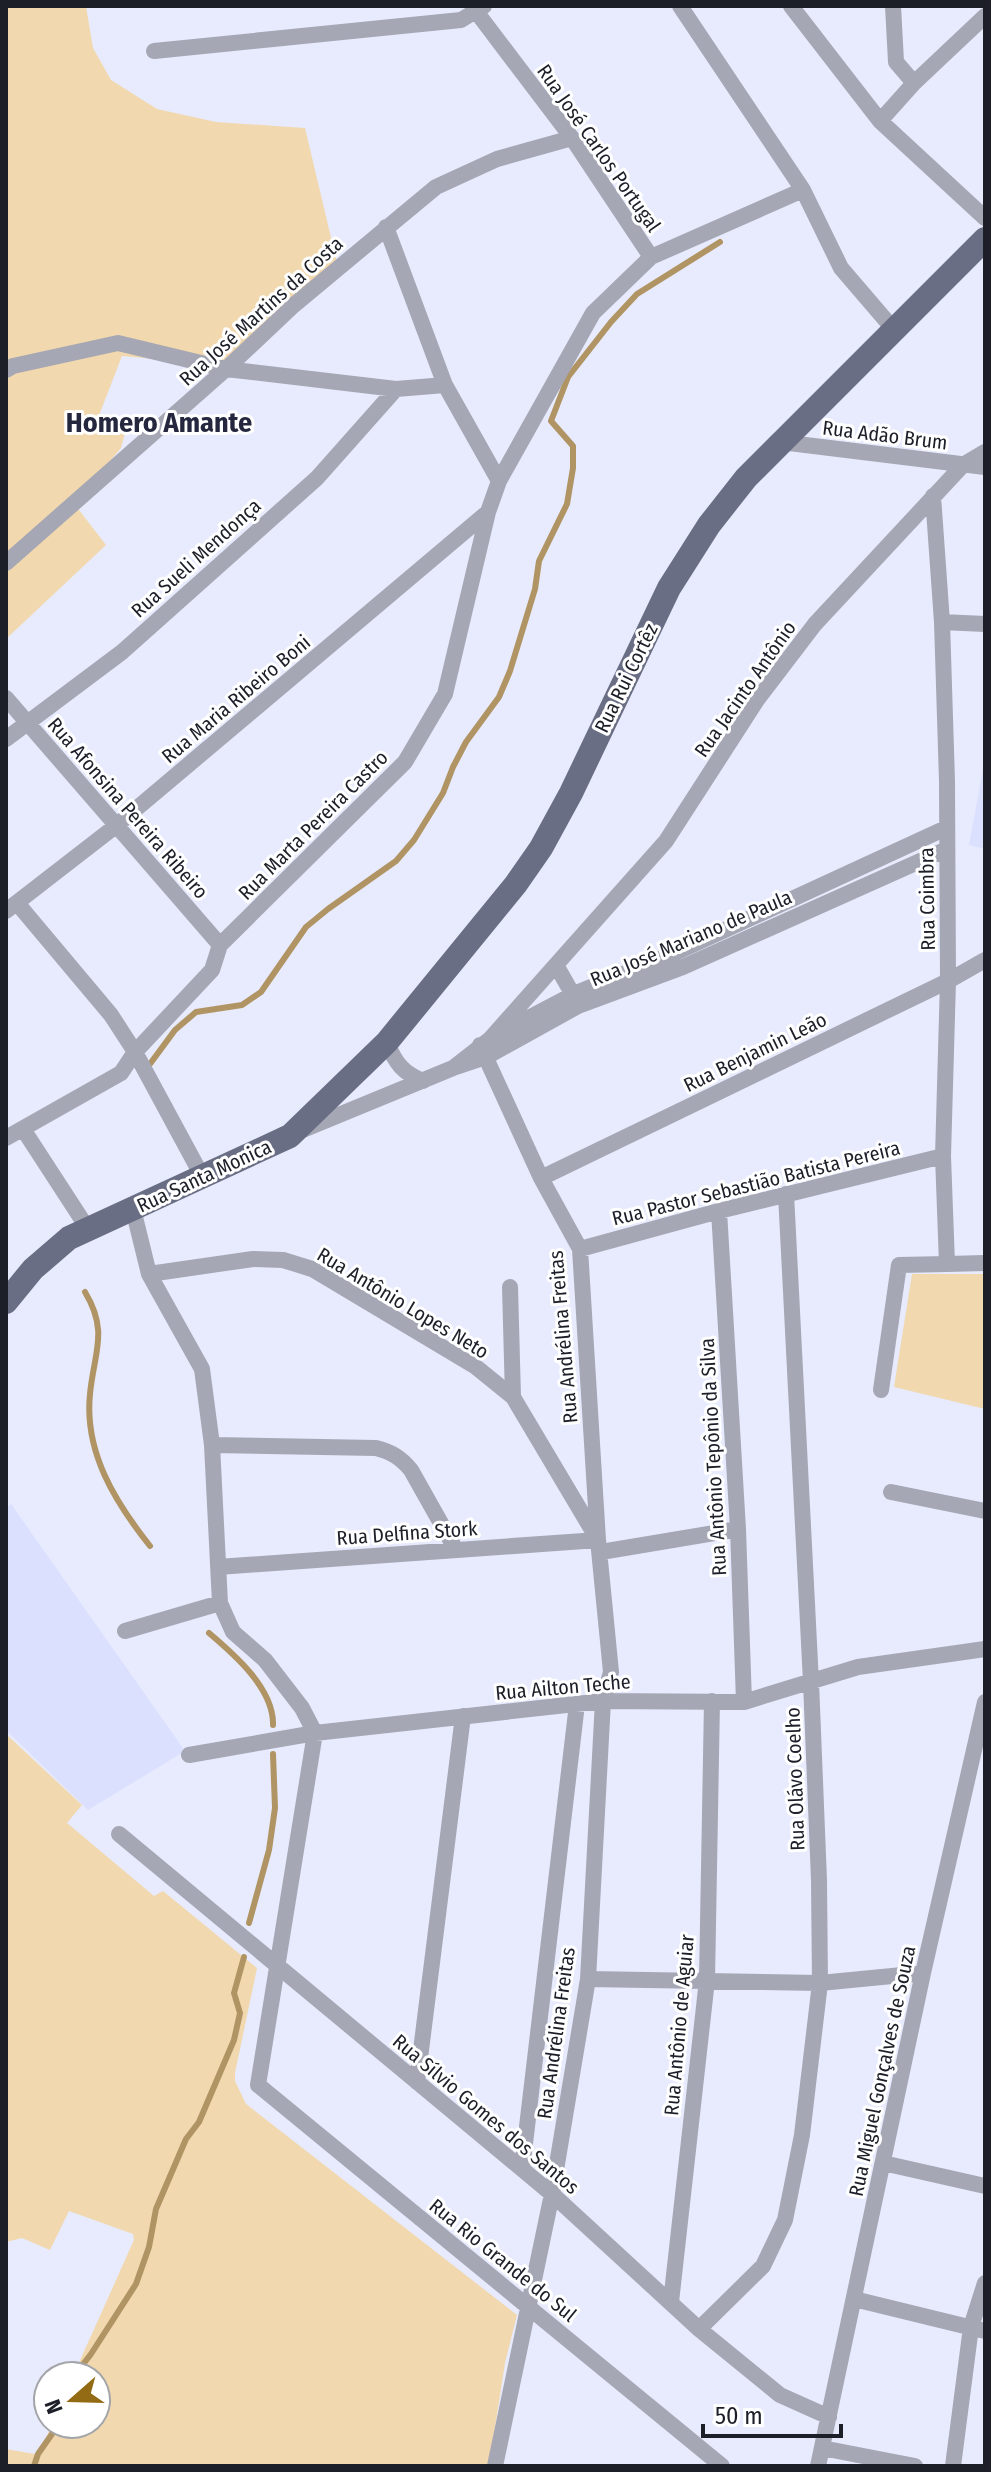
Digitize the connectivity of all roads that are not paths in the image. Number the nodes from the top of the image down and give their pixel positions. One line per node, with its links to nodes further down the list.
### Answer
1 (680, 6): 10 (street)
2 (791, 6): 8 (street)
3 (893, 6): 7 (street)
4 (477, 8): 6 (street); 9 (street, Rua José Carlos Portugal)
5 (985, 16): 7 (street)
6 (154, 51)
7 (914, 83): 8 (street)
8 (880, 121): 11 (street)
9 (572, 138): 12 (street, Rua José Martins da Costa); 14 (street, Rua José Carlos Portugal)
10 (803, 190): 14 (street, Rua José Carlos Portugal); 15 (street)
11 (985, 218)
12 (386, 227): 16 (street, Rua José Martins da Costa); 18 (street)
13 (985, 239): 15 (main road, Rua Rui Cortêz)
14 (651, 257): 24 (street, Rua Marta Pereira Castro)
15 (895, 331): 20 (main road, Rua Rui Cortêz)
16 (226, 369): 17 (street); 19 (street); 27 (street, Rua José Martins da Costa)
17 (6, 370)
18 (445, 385): 19 (street); 24 (street)
19 (396, 389): 31 (street, Rua Sueli Mendonça)
20 (781, 442): 22 (street, Rua Adão Brum); 45 (main road, Rua Rui Cortêz)
21 (985, 452): 22 (street, Rua Jacinto Antônio)
22 (963, 465): 23 (street, Rua Adão Brum); 25 (street, Rua Jacinto Antônio)
23 (985, 467)
24 (499, 481): 26 (street, Rua Marta Pereira Castro)
25 (933, 496): 28 (street, Rua Coimbra); 42 (street, Rua Jacinto Antônio)
26 (488, 512): 33 (street, Rua Maria Ribeiro Boni); 40 (street, Rua Marta Pereira Castro)
27 (6, 563)
28 (942, 622): 29 (street); 34 (street, Rua Coimbra)
29 (985, 624)
30 (6, 698): 31 (street, Rua Afonsina Pereira Ribeiro)
31 (27, 723): 32 (street, Rua Sueli Mendonça); 33 (street, Rua Afonsina Pereira Ribeiro)
32 (6, 739)
33 (117, 825): 38 (street, Rua Maria Ribeiro Boni); 40 (street, Rua Afonsina Pereira Ribeiro)
34 (946, 828): 35 (street, Rua Coimbra); 36 (street, Rua José Mariano de Paula)
35 (947, 849): 37 (street, Rua José Mariano de Paula); 43 (street, Rua Coimbra)
36 (831, 881): 37 (street); 39 (street, Rua José Mariano de Paula)
37 (838, 897): 39 (street, Rua José Mariano de Paula)
38 (11, 907): 47 (street)
39 (778, 915): 44 (street, Rua José Mariano de Paula)
40 (220, 945): 47 (street, Rua Marta Pereira Castro)
41 (985, 960): 43 (street, Rua Benjamin Leão)
42 (556, 965): 44 (street); 46 (street, Rua Jacinto Antônio)
43 (948, 981): 53 (street, Rua Coimbra); 55 (street, Rua Benjamin Leão)
44 (576, 1000): 46 (street, Rua José Mariano de Paula)
45 (387, 1042): 49 (street); 51 (main road, Rua Rui Cortêz)
46 (485, 1047): 48 (street, Rua Jacinto Antônio); 55 (street, Rua Andrélina Freitas)
47 (135, 1052): 50 (street, Rua Marta Pereira Castro); 54 (street)
48 (453, 1068): 49 (street, Rua Santa Monica)
49 (423, 1081): 51 (street, Rua Santa Monica)
50 (23, 1129): 52 (street, Rua Marta Pereira Castro); 59 (street)
51 (290, 1136): 54 (main road, Rua Santa Monica)
52 (6, 1138)
53 (943, 1156): 56 (street, Rua Pastor Sebastião Batista Pereira); 62 (street, Rua Coimbra)
54 (202, 1176): 57 (main road, Rua Santa Monica)
55 (541, 1178): 60 (street, Rua Andrélina Freitas)
56 (786, 1194): 58 (street, Rua Pastor Sebastião Batista Pereira); 78 (street, Rua Olávo Coelho)
57 (133, 1209): 59 (main road, Rua Santa Monica); 63 (street)
58 (719, 1211): 60 (street, Rua Pastor Sebastião Batista Pereira); 71 (street, Rua Antônio Tepônio da Silva)
59 (88, 1229): 65 (main road, Rua Santa Monica)
60 (580, 1249): 72 (street, Rua Andrélina Freitas)
61 (985, 1263): 62 (street)
62 (947, 1264): 66 (street)
63 (149, 1274): 67 (street, Rua Antônio Lopes Neto); 68 (street)
64 (510, 1287): 67 (street)
65 (6, 1302)
66 (881, 1390)
67 (513, 1397): 72 (street, Rua Antônio Lopes Neto)
68 (212, 1445): 73 (street); 74 (street)
69 (891, 1492): 70 (street)
70 (985, 1511)
71 (738, 1529): 72 (street); 81 (street, Rua Antônio Tepônio da Silva)
72 (599, 1546): 73 (street, Rua Delfina Stork); 79 (street, Rua Andrélina Freitas)
73 (456, 1550): 74 (street, Rua Delfina Stork)
74 (218, 1567): 75 (street)
75 (220, 1603): 76 (street); 85 (street)
76 (125, 1631)
77 (985, 1649): 78 (street, Rua Ailton Teche)
78 (811, 1682): 81 (street, Rua Ailton Teche); 92 (street, Rua Olávo Coelho)
79 (603, 1701): 80 (street, Rua Ailton Teche); 83 (street, Rua Ailton Teche); 90 (street, Rua Andrélina Freitas)
80 (712, 1701): 81 (street, Rua Ailton Teche); 91 (street, Rua Antônio de Aguiar)
81 (744, 1702)
82 (985, 1702): 89 (street, Rua Miguel Gonçalves de Souza)
83 (577, 1704): 84 (street, Rua Ailton Teche); 95 (street, Rua Andrélina Freitas)
84 (463, 1716): 85 (street, Rua Ailton Teche); 93 (street)
85 (315, 1733): 86 (street, Rua Ailton Teche); 88 (street)
86 (189, 1755)
87 (119, 1834): 88 (street, Rua Sílvio Gomes dos Santos)
88 (277, 1965): 93 (street, Rua Sílvio Gomes dos Santos); 101 (street, Rua Rio Grande do Sul)
89 (923, 1973): 92 (street); 94 (street, Rua Miguel Gonçalves de Souza)
90 (588, 1979): 91 (street); 97 (street, Rua Andrélina Freitas)
91 (707, 1980): 92 (street); 100 (street, Rua Antônio de Aguiar)
92 (820, 1983): 102 (street, Rua Olávo Coelho)
93 (417, 2082): 95 (street, Rua Sílvio Gomes dos Santos)
94 (883, 2163): 96 (street); 99 (street, Rua Miguel Gonçalves de Souza)
95 (522, 2169): 97 (street, Rua Sílvio Gomes dos Santos)
96 (985, 2186)
97 (552, 2194): 100 (street, Rua Sílvio Gomes dos Santos); 101 (street, Rua Andrélina Freitas)
98 (985, 2283): 103 (street)
99 (854, 2299): 103 (street); 104 (street, Rua Miguel Gonçalves de Souza)
100 (671, 2302): 102 (street, Rua Sílvio Gomes dos Santos)
101 (528, 2307): 106 (street, Rua Andrélina Freitas); 107 (street, Rua Rio Grande do Sul)
102 (699, 2329): 104 (street, Rua Sílvio Gomes dos Santos)
103 (978, 2329): 110 (street)
104 (829, 2417): 105 (street, Rua Miguel Gonçalves de Souza)
105 (822, 2448): 108 (street, Rua Miguel Gonçalves de Souza); 109 (street)
106 (495, 2466)
107 (722, 2466)
108 (818, 2466)
109 (915, 2466)
110 (953, 2466)

